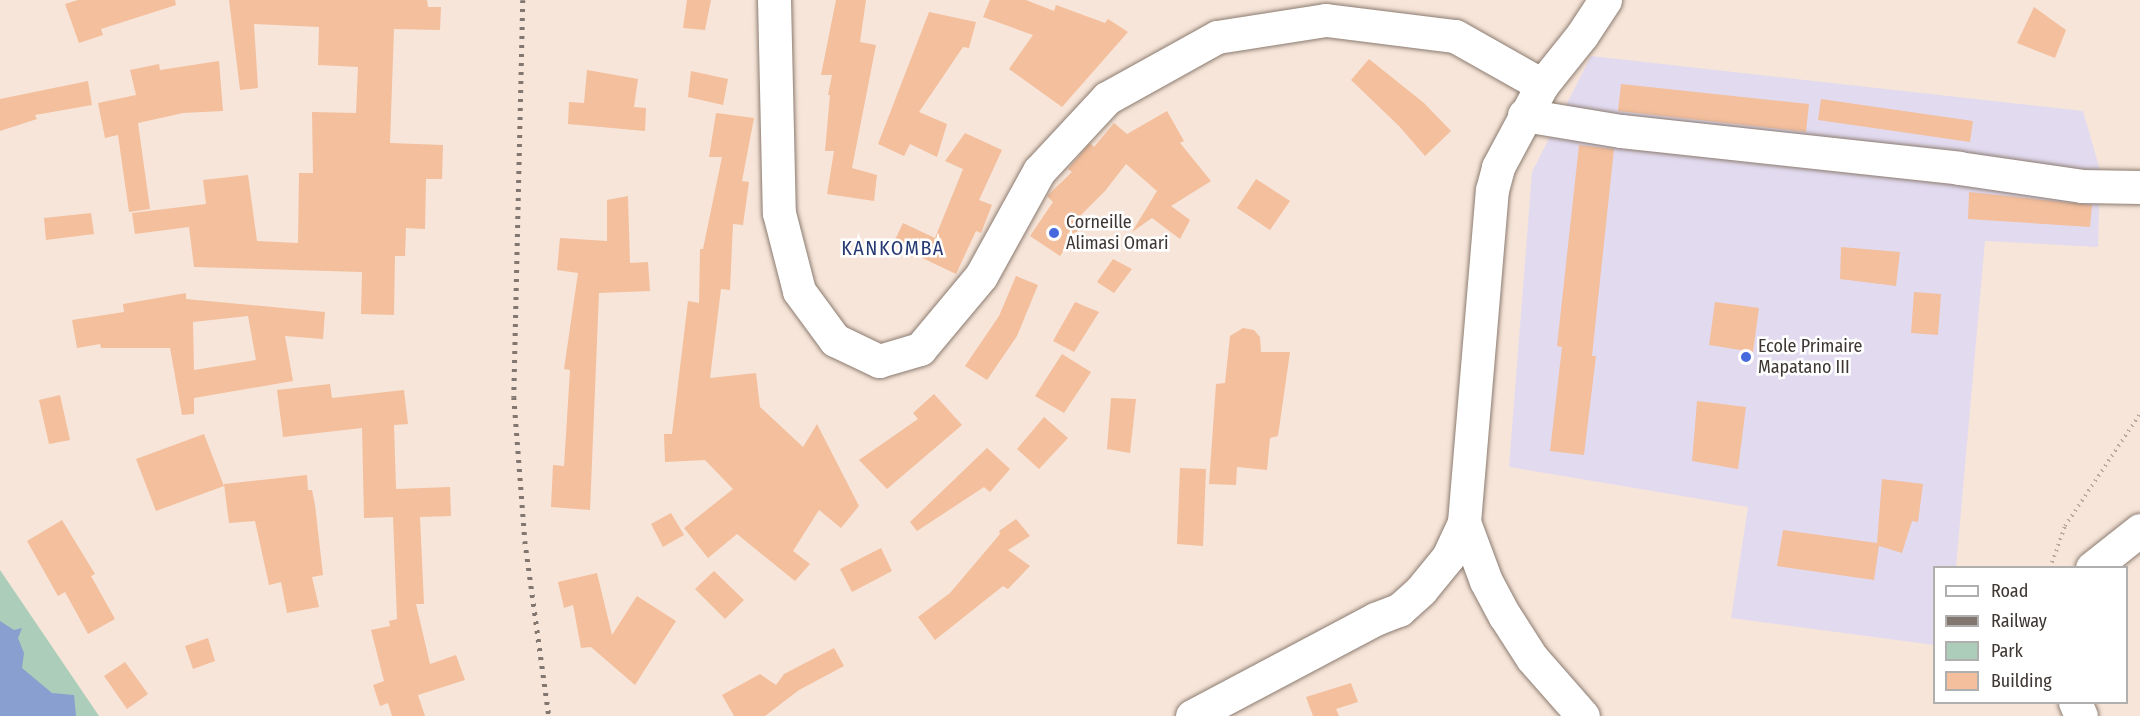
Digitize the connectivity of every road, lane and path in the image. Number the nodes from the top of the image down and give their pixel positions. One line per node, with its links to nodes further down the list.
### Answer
1 (774, 0): 3 (street)
2 (1605, 0): 3 (street)
3 (1542, 85): 4 (street)
4 (1524, 114): 5 (street); 7 (street)
5 (2140, 187)
6 (2140, 414): 9 (path)
7 (1464, 522): 11 (street); 12 (street)
8 (2140, 530): 10 (street)
9 (2050, 566)
10 (2093, 566)
11 (1192, 716)
12 (1583, 716)

